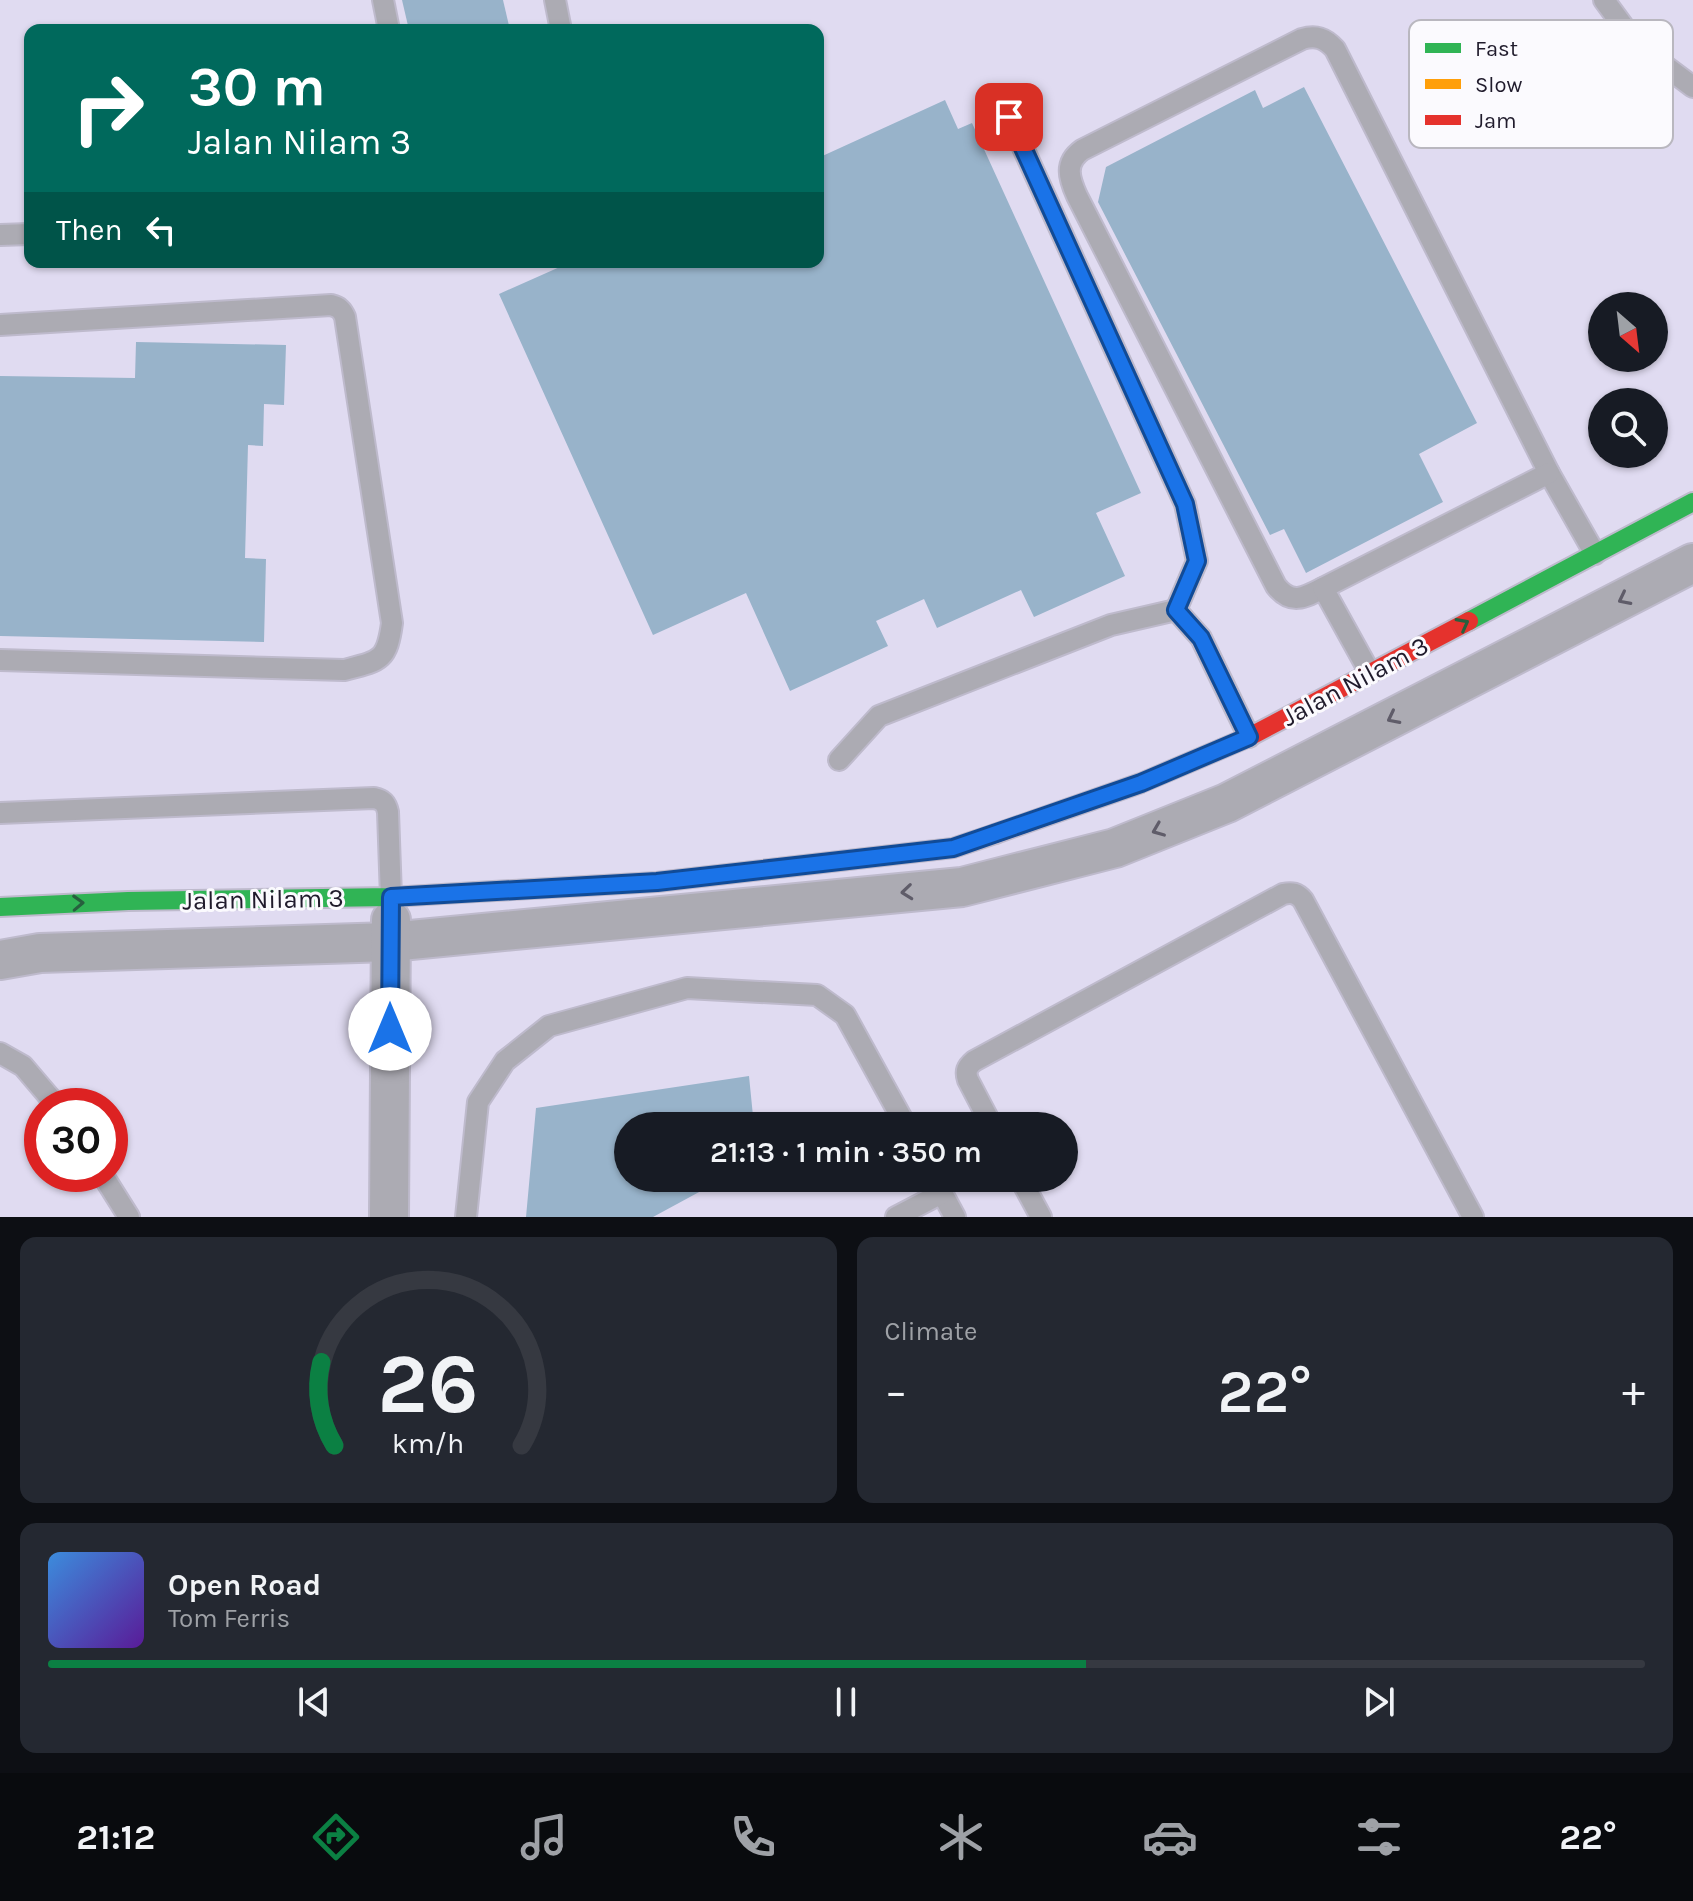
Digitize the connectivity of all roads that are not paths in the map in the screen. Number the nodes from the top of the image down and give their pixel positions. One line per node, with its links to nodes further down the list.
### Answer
1 (383, 0): 5 (lane)
2 (555, 0): 6 (lane)
3 (1604, 0): 4 (lane)
4 (1619, 20)
5 (388, 24)
6 (560, 24)
7 (1673, 72): 8 (lane)
8 (1693, 87)
9 (1009, 117): 18 (lane)
10 (24, 234): 11 (lane)
11 (0, 235)
12 (0, 325): 19 (lane)
13 (1549, 473): 15 (lane); 17 (lane); 17 (lane)
14 (1693, 502): 15 (street, Jalan Nilam 3)
15 (1595, 554): 20 (street, Jalan Nilam 3, one-way to 15)
16 (1693, 563): 26 (street, Jalan Nilam 3, one-way to 26)
17 (1323, 588): 20 (lane)
18 (1176, 610): 21 (lane); 22 (lane)
19 (0, 660)
20 (1370, 673): 21 (street, Jalan Nilam 3)
21 (1249, 737): 24 (street, Jalan Nilam 3)
22 (839, 760)
23 (0, 813): 24 (lane)
24 (391, 897): 25 (street, Jalan Nilam 3, one-way to 24); 26 (street)
25 (0, 907)
26 (390, 942): 27 (street, Jalan Nilam 3); 37 (street)
27 (0, 960)
28 (0, 1053): 29 (lane)
29 (42, 1088)
30 (898, 1112): 38 (lane)
31 (985, 1112): 42 (lane)
32 (113, 1192): 36 (lane)
33 (930, 1192): 39 (lane)
34 (941, 1192): 40 (lane)
35 (1028, 1192): 41 (lane)
36 (129, 1217)
37 (389, 1217)
38 (466, 1217)
39 (896, 1217)
40 (955, 1217)
41 (1041, 1217)
42 (1473, 1217)

